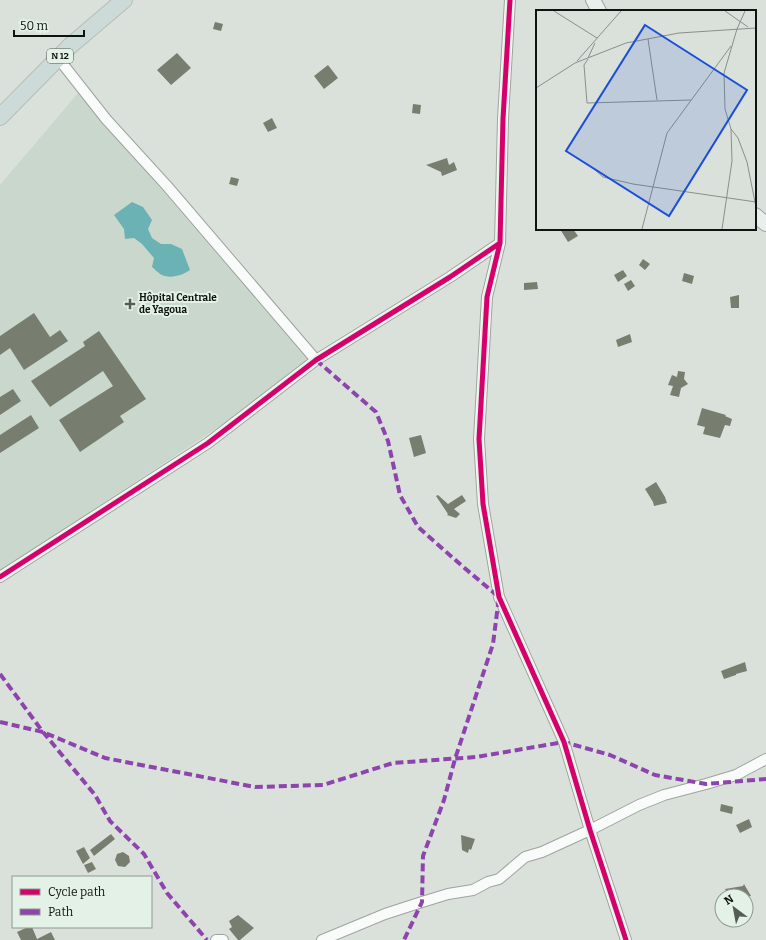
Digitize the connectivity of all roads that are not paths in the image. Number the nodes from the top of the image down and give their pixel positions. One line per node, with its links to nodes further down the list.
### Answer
1 (124, 0): 5 (highway, N 12)
2 (510, 0): 9 (street)
3 (593, 0): 4 (main road)
4 (599, 10)
5 (58, 58): 6 (highway, N 12); 10 (street)
6 (0, 117)
7 (756, 216): 8 (main road)
8 (766, 224)
9 (500, 243): 10 (street); 13 (street)
10 (316, 360): 11 (street)
11 (0, 577)
12 (766, 759): 13 (street)
13 (590, 830): 16 (street); 17 (street)
14 (216, 940): 15 (street)
15 (223, 940)
16 (322, 940)
17 (626, 940)

